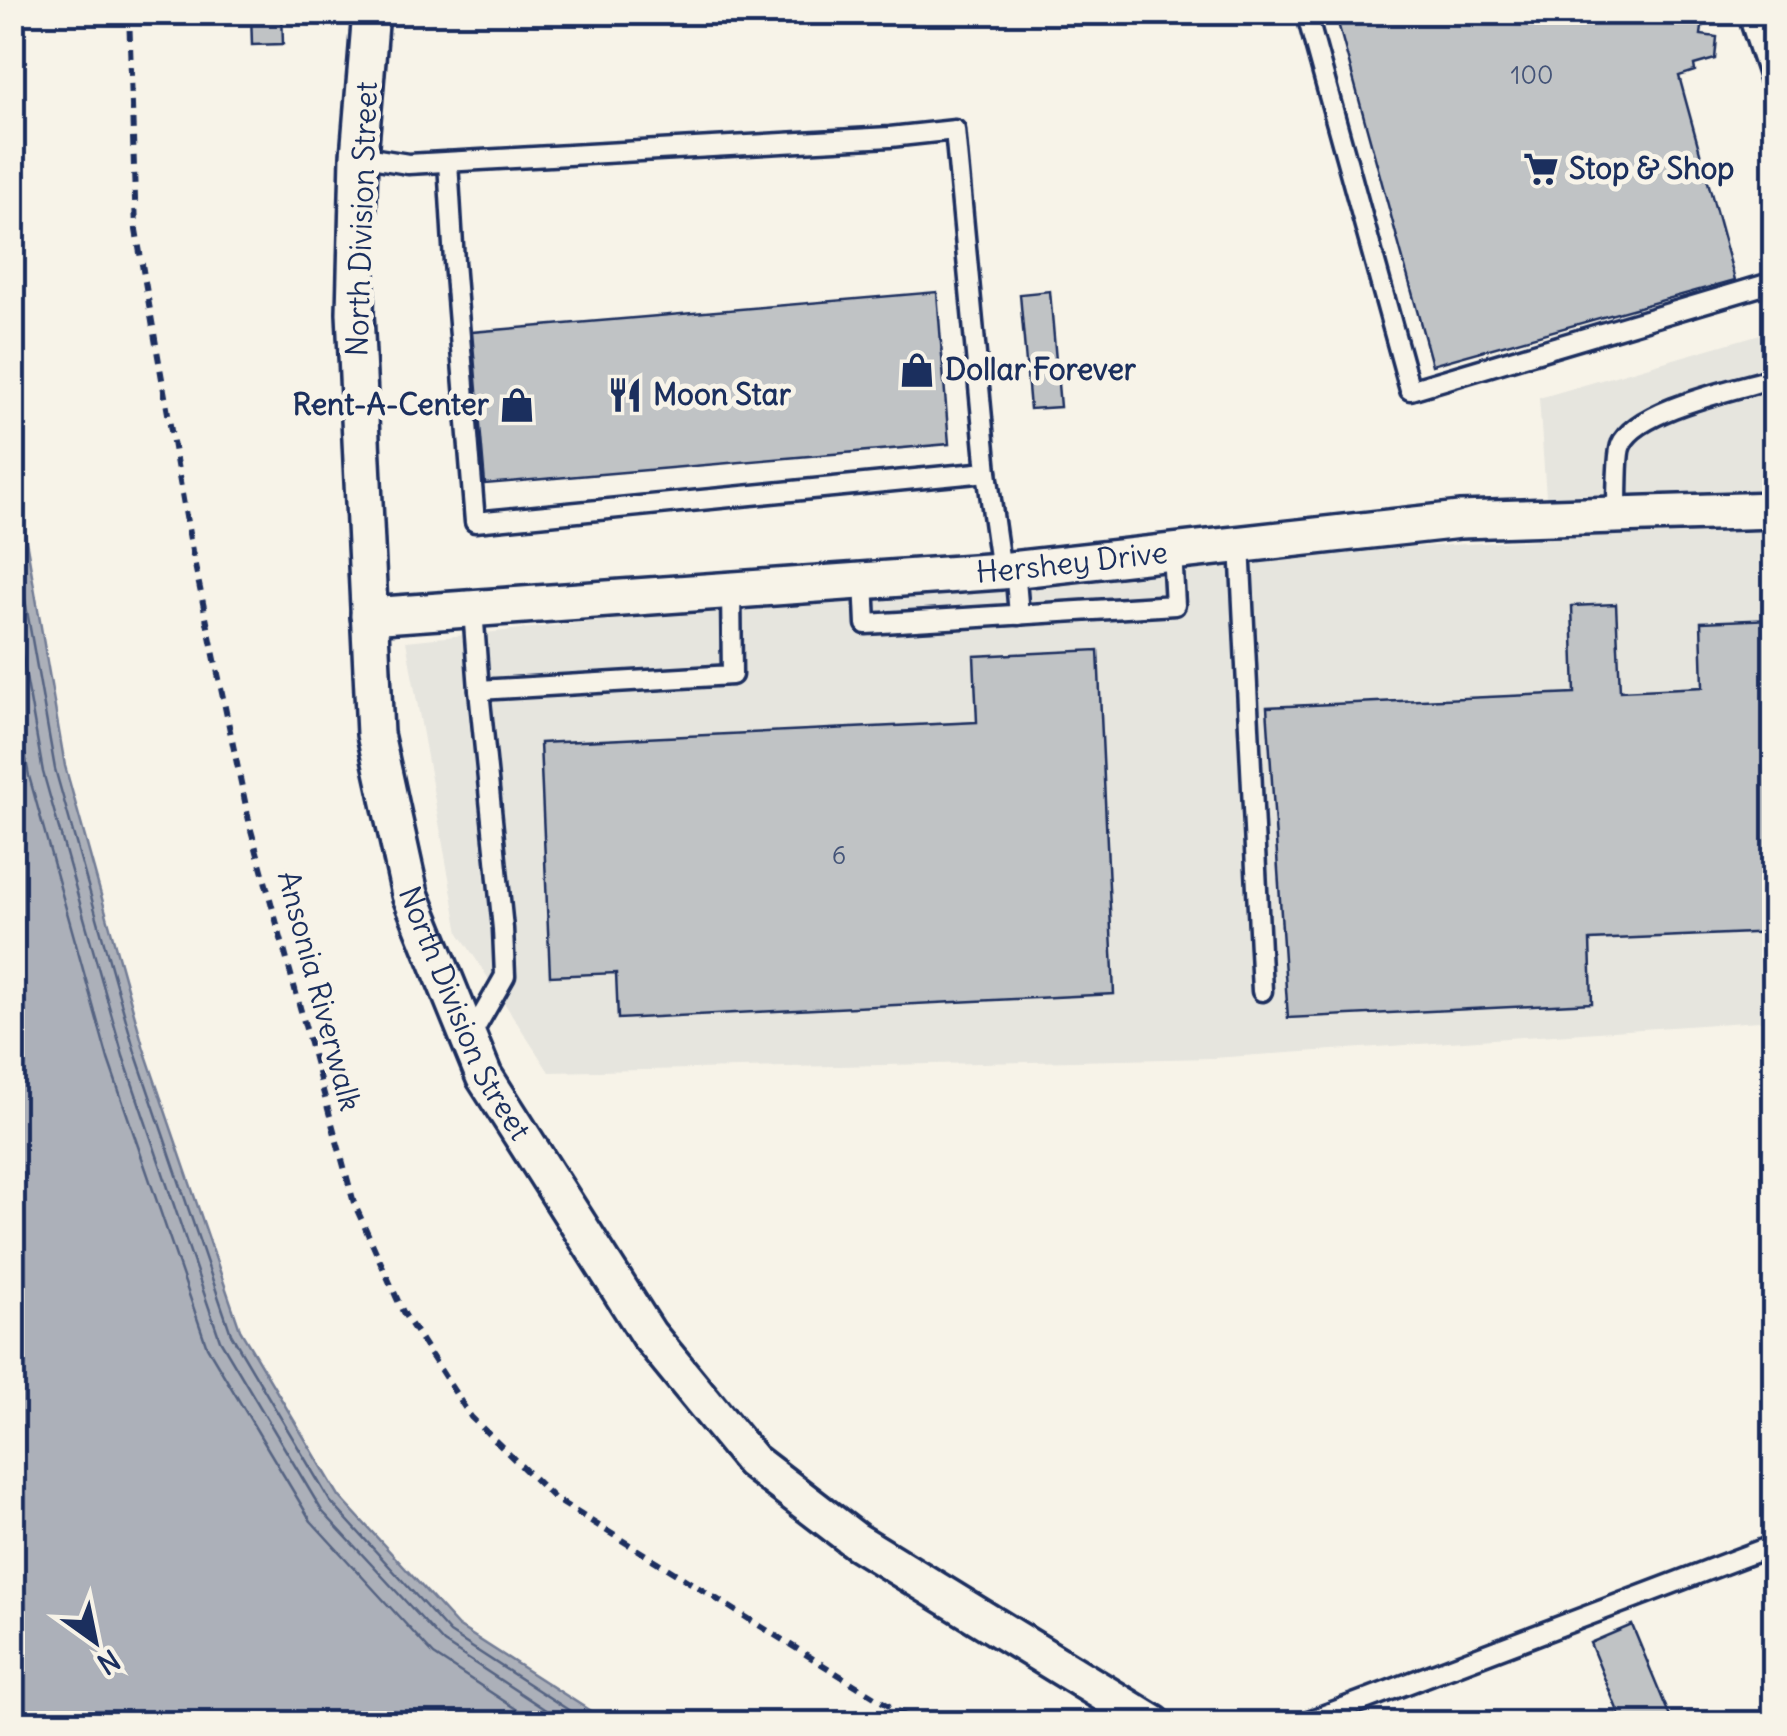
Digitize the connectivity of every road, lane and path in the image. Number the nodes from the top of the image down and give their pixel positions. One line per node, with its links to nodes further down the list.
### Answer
1 (129, 12): 25 (path, Ansonia Riverwalk)
2 (371, 12): 6 (street, North Division Street)
3 (1306, 12): 8 (lane)
4 (1747, 12): 5 (lane)
5 (1774, 93)
6 (359, 156): 7 (lane); 20 (street, North Division Street)
7 (448, 162): 10 (lane); 10 (lane)
8 (1774, 282)
9 (1774, 378): 12 (lane)
10 (987, 472): 15 (lane)
11 (1774, 510): 12 (street, Hershey Drive)
12 (1617, 515): 13 (street, Hershey Drive)
13 (1240, 544): 14 (street, Hershey Drive); 22 (lane)
14 (1172, 552): 15 (street, Hershey Drive); 19 (lane)
15 (1008, 569): 16 (street, Hershey Drive); 19 (lane)
16 (864, 580): 17 (street, Hershey Drive); 19 (lane)
17 (731, 590): 18 (street, Hershey Drive); 21 (lane)
18 (474, 609): 20 (street, Hershey Drive); 21 (lane)
19 (1019, 615)
20 (369, 616): 23 (street, North Division Street)
21 (480, 690): 23 (lane)
22 (1262, 991)
23 (469, 1040): 26 (street, North Division Street)
24 (1774, 1545): 27 (lane)
25 (918, 1724)
26 (1154, 1724)
27 (1302, 1724)

